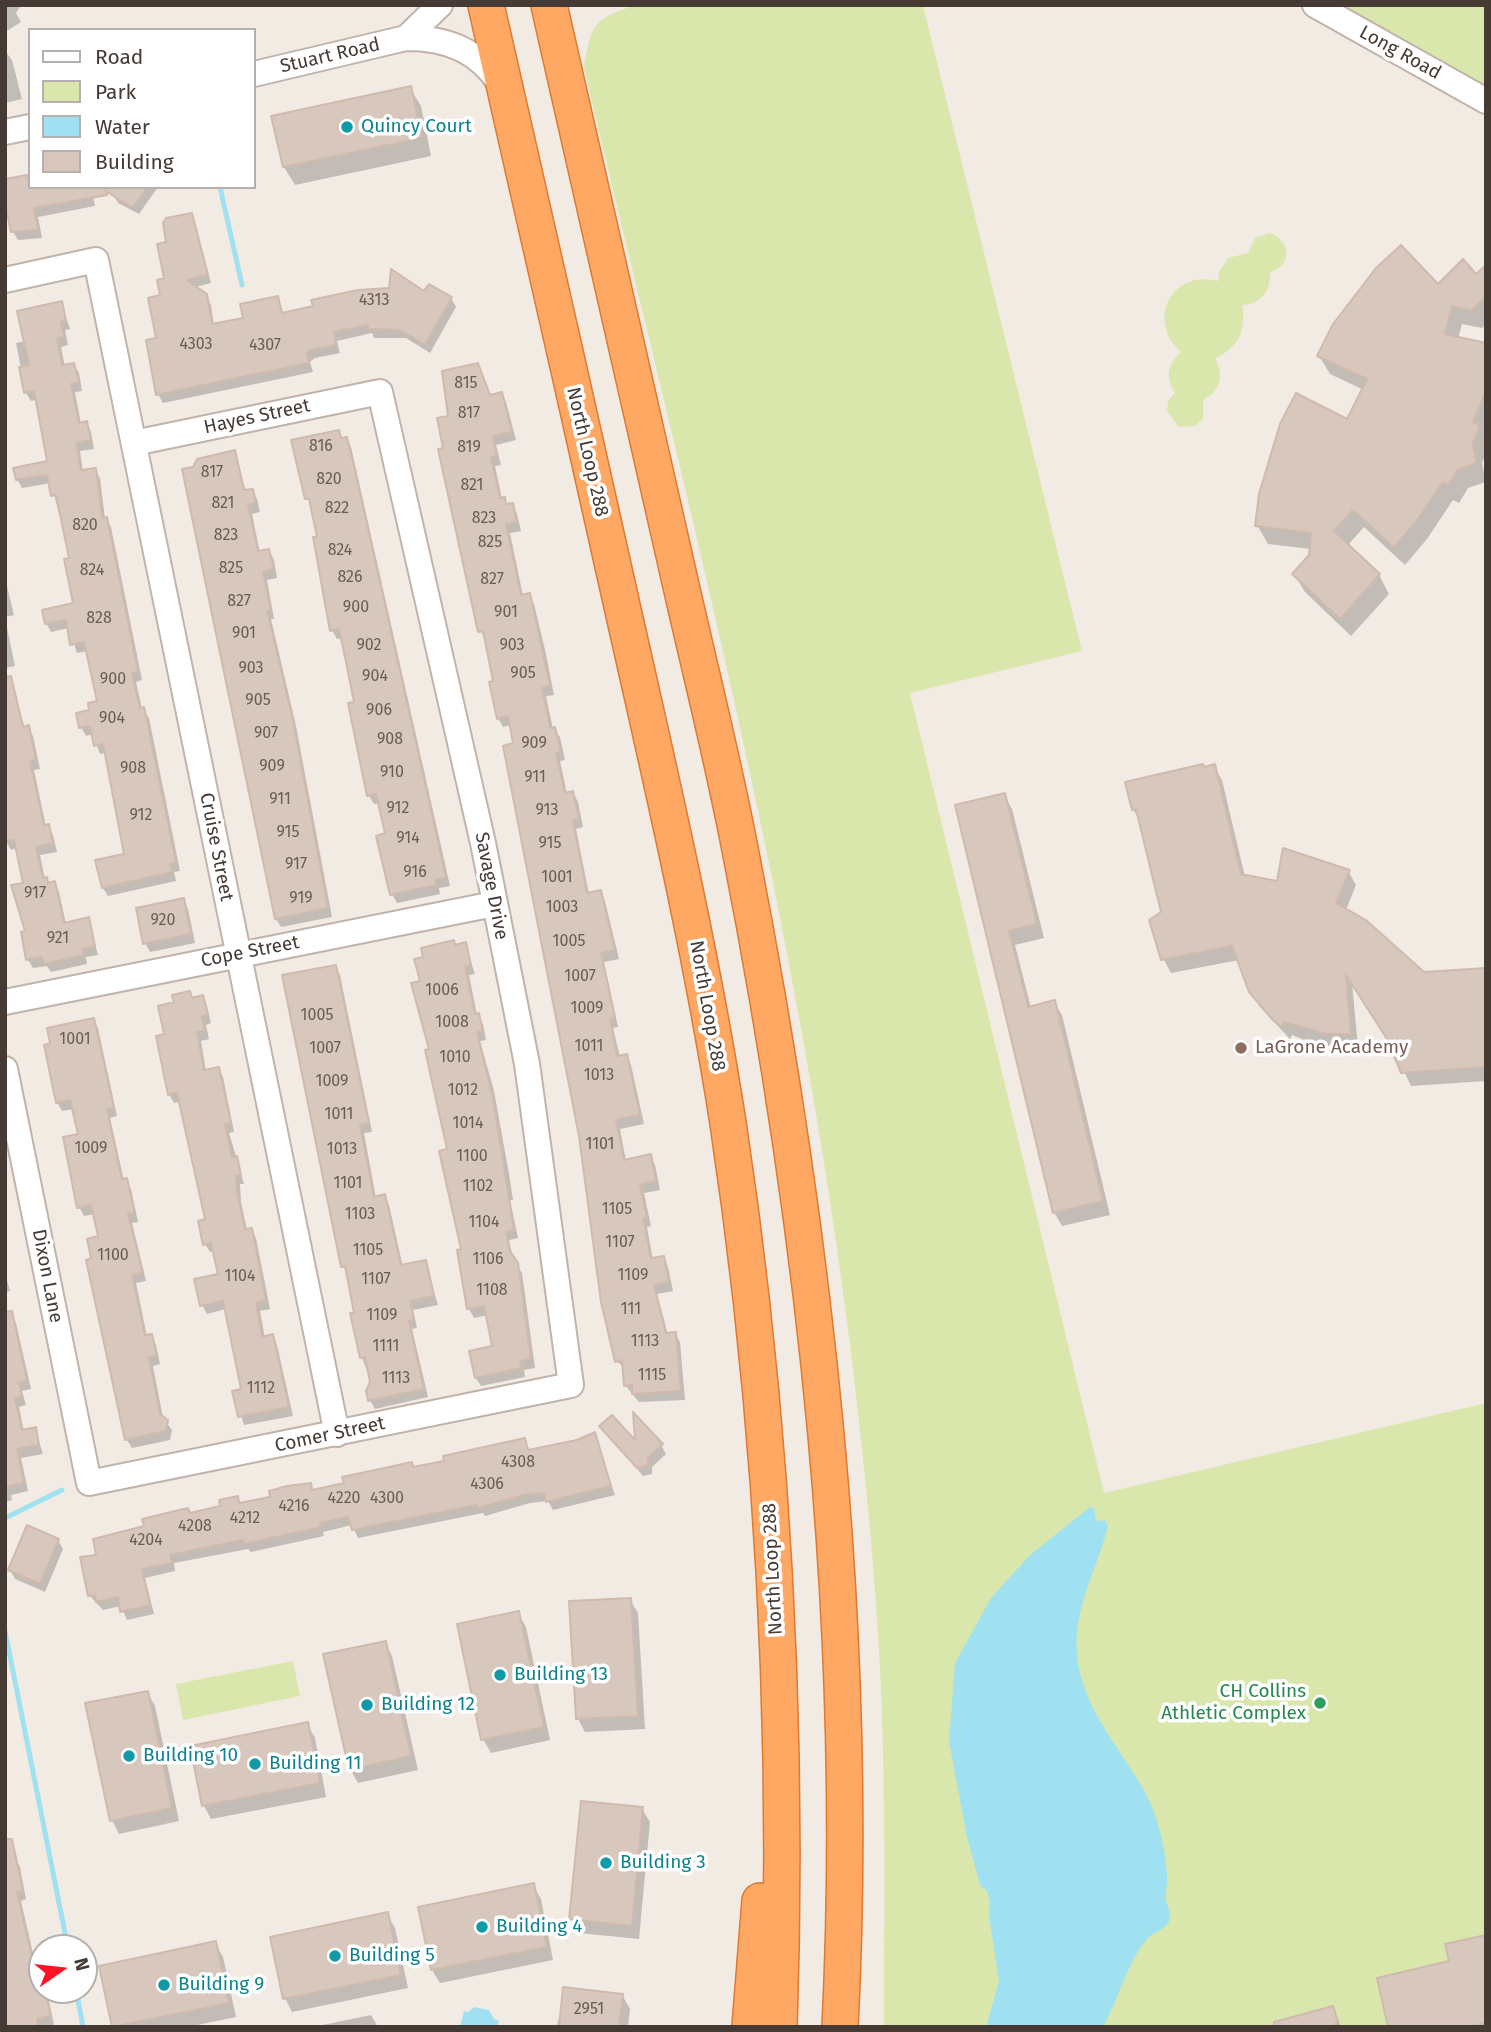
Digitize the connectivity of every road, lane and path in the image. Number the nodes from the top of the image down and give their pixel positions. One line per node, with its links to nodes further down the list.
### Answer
1 (440, 5): 5 (street, Stuart Road)
2 (486, 5): 7 (highway, North Loop 288)
3 (1315, 5): 8 (street, Long Road)
4 (551, 6): 23 (highway)
5 (406, 37): 6 (street, Stuart Road); 7 (street, Stuart Road)
6 (256, 74)
7 (506, 92): 22 (highway, North Loop 288)
8 (1486, 100)
9 (28, 127): 10 (street)
10 (5, 132)
11 (5, 280): 13 (street, Cruise Street)
12 (380, 392): 13 (street, Hayes Street); 14 (street, Savage Drive)
13 (135, 443): 15 (street, Cruise Street)
14 (494, 904): 15 (street, Cope Street); 19 (street, Savage Drive)
15 (237, 954): 16 (street, Cope Street); 20 (street, Cruise Street)
16 (5, 1002)
17 (5, 1069): 18 (street, Dixon Lane)
18 (11, 1126): 21 (street, Dixon Lane)
19 (571, 1385): 20 (street, Comer Street)
20 (337, 1434): 21 (street, Comer Street)
21 (89, 1483)
22 (778, 1656): 24 (highway); 25 (highway, North Loop 288)
23 (844, 1861): 26 (highway); 27 (highway)
24 (750, 2027)
25 (779, 2027)
26 (840, 2027)
27 (858, 2027)

